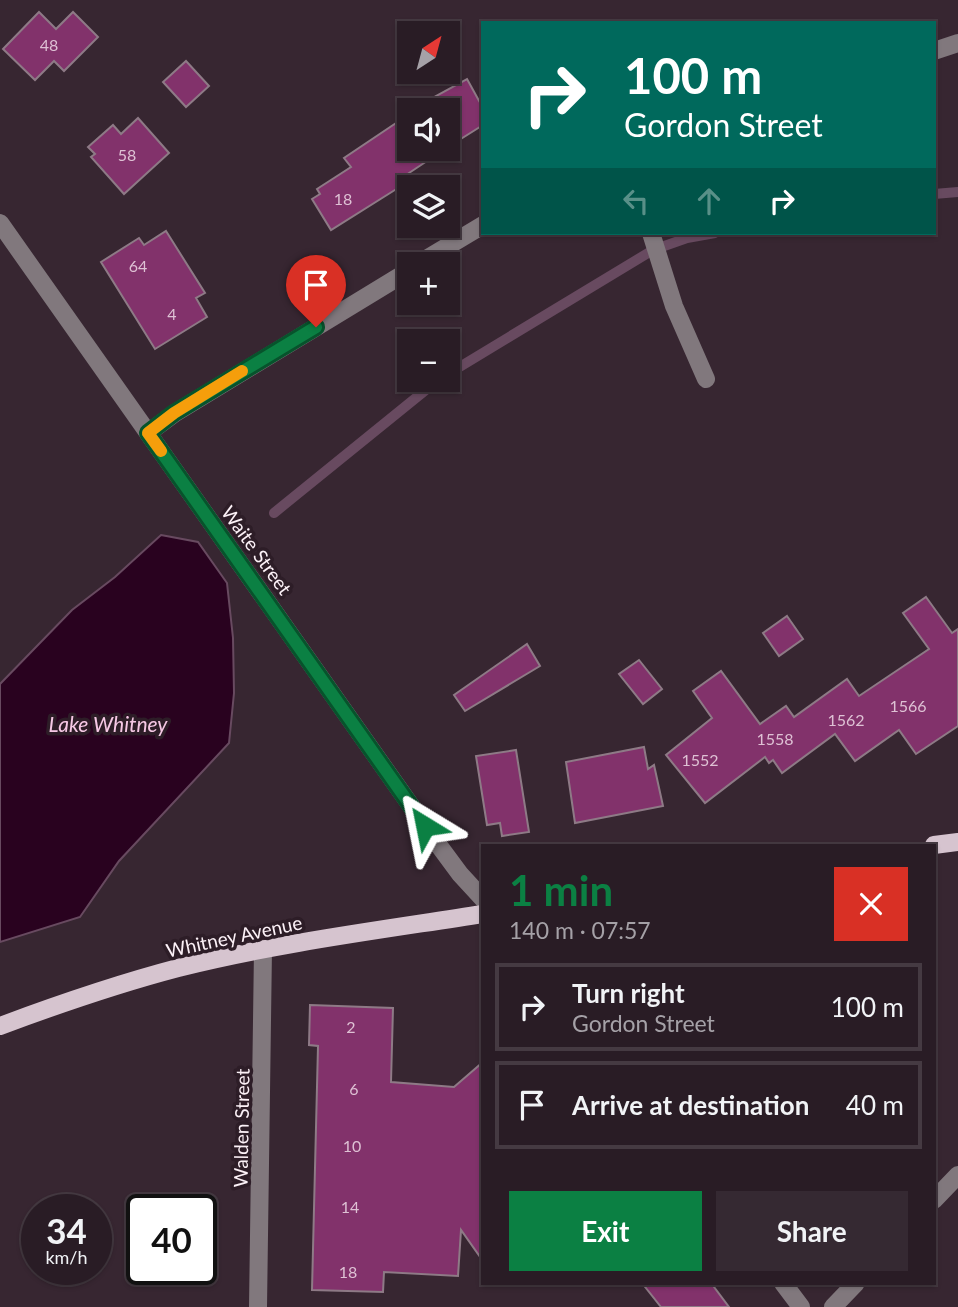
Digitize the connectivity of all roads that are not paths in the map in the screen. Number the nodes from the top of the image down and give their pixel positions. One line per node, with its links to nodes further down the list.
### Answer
1 (958, 43): 2 (street)
2 (936, 50)
3 (0, 223): 9 (street, Waite Street)
4 (481, 226): 6 (street)
5 (653, 235): 8 (street)
6 (438, 252)
7 (397, 278): 9 (street)
8 (706, 379)
9 (148, 433): 12 (street, Waite Street)
10 (958, 842): 11 (main road)
11 (936, 845)
12 (481, 898)
13 (481, 914): 14 (main road, Whitney Avenue)
14 (263, 949): 15 (main road, Whitney Avenue); 20 (street, Walden Street)
15 (0, 1026)
16 (958, 1175): 17 (street)
17 (936, 1198)
18 (784, 1285): 21 (street)
19 (854, 1285): 22 (street)
20 (258, 1307)
21 (801, 1307)
22 (833, 1307)

